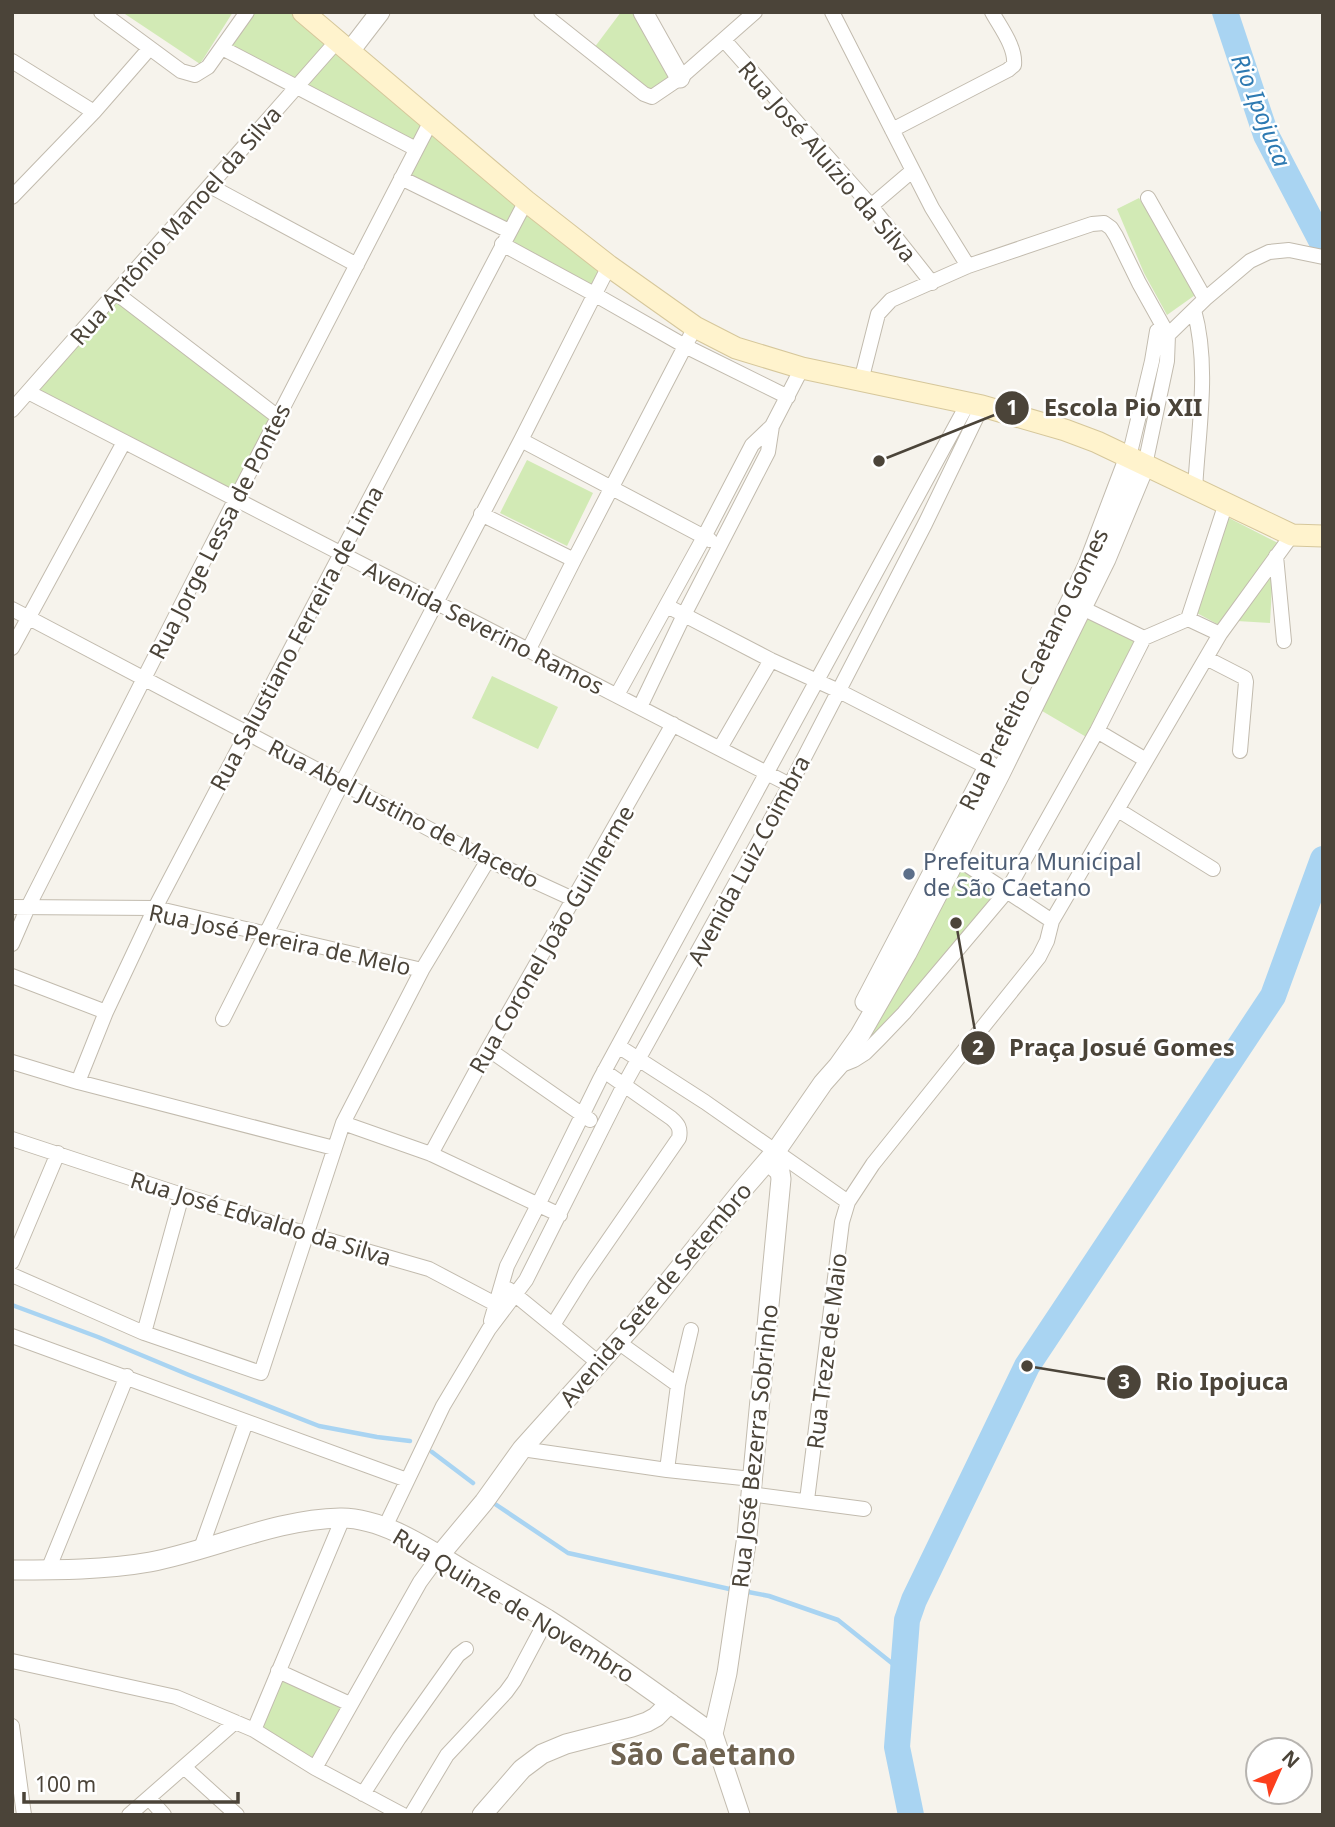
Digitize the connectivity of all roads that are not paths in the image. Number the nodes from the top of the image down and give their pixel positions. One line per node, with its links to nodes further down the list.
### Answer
1 (101, 12): 13 (street)
2 (247, 12): 12 (street)
3 (303, 12): 11 (main road)
4 (380, 12): 11 (street)
5 (541, 12): 15 (street)
6 (643, 12): 15 (street)
7 (755, 12): 10 (street)
8 (832, 12): 19 (street)
9 (992, 12): 19 (street)
10 (724, 40): 15 (street); 27 (street, Rua José Aluízio da Silva)
11 (344, 46): 16 (street, Rua Antônio Manoel da Silva); 18 (main road)
12 (222, 48): 13 (street); 16 (street)
13 (149, 49): 17 (street)
14 (12, 61): 17 (street)
15 (680, 78)
16 (296, 88): 20 (street); 23 (street, Rua Antônio Manoel da Silva)
17 (94, 112): 24 (street)
18 (431, 121): 20 (street, Rua Jorge Lessa de Pontes); 26 (main road)
19 (892, 130): 21 (street)
20 (416, 149): 22 (street, Rua Jorge Lessa de Pontes)
21 (912, 171): 27 (street); 32 (street)
22 (401, 178): 28 (street); 30 (street, Rua Jorge Lessa de Pontes)
23 (210, 186): 30 (street); 34 (street, Rua Antônio Manoel da Silva)
24 (12, 197)
25 (1148, 198): 36 (street)
26 (526, 201): 28 (street, Rua Salustiano Ferreira de Lima); 31 (main road)
27 (871, 206): 33 (street, Rua José Aluízio da Silva)
28 (506, 237): 35 (street); 61 (street, Rua Salustiano Ferreira de Lima)
29 (1323, 257): 36 (street)
30 (357, 265): 45 (street, Rua Jorge Lessa de Pontes)
31 (609, 266): 35 (street); 38 (main road)
32 (968, 266): 33 (street); 37 (street, Rua Prefeito Caetano Gomes)
33 (932, 283): 40 (street)
34 (116, 293): 41 (street, Rua Antônio Manoel da Silva); 45 (street)
35 (594, 294): 38 (street); 47 (street)
36 (1199, 304): 37 (street); 51 (street)
37 (1163, 336): 49 (street, Rua Prefeito Caetano Gomes)
38 (690, 337): 39 (main road); 42 (street); 50 (street)
39 (802, 368): 40 (main road); 42 (street)
40 (861, 381): 43 (main road)
41 (28, 392): 44 (street, Rua Antônio Manoel da Silva); 48 (street, Avenida Severino Ramos)
42 (788, 397): 46 (street)
43 (975, 404): 49 (main road); 55 (street, Avenida Luiz Coimbra); 56 (street, Avenida Luiz Coimbra)
44 (12, 410)
45 (278, 417): 52 (street, Rua Jorge Lessa de Pontes)
46 (772, 426): 59 (street); 60 (street)
47 (521, 440): 50 (street); 54 (street)
48 (124, 442): 52 (street, Avenida Severino Ramos); 69 (street)
49 (1137, 461): 51 (main road); 65 (street, Rua Prefeito Caetano Gomes)
50 (612, 488): 59 (street); 63 (street)
51 (1195, 490): 53 (main road)
52 (235, 499): 61 (street, Avenida Severino Ramos); 78 (street, Rua Jorge Lessa de Pontes)
53 (1226, 503): 57 (main road); 70 (street)
54 (481, 514): 63 (street); 64 (street)
55 (906, 515): 56 (street); 79 (street, Avenida Luiz Coimbra)
56 (925, 524): 80 (street, Avenida Luiz Coimbra)
57 (1292, 535): 58 (main road); 62 (street)
58 (1323, 536)
59 (704, 537): 60 (street); 66 (street)
60 (720, 545): 68 (street)
61 (341, 554): 64 (street, Avenida Severino Ramos); 85 (street, Rua Salustiano Ferreira de Lima)
62 (1276, 556): 71 (street); 73 (street)
63 (574, 560): 75 (street)
64 (436, 602): 75 (street, Avenida Severino Ramos); 91 (street)
65 (1077, 605): 72 (street); 89 (street, Rua Prefeito Caetano Gomes)
66 (667, 606): 68 (street); 81 (street)
67 (12, 609): 69 (street, Rua Abel Justino de Macedo)
68 (684, 615): 77 (street); 82 (street)
69 (28, 618): 74 (street); 78 (street, Rua Abel Justino de Macedo)
70 (1188, 619): 71 (street); 72 (street)
71 (1220, 634): 76 (street)
72 (1144, 638): 84 (street)
73 (1284, 641)
74 (12, 648)
75 (529, 649): 81 (street, Avenida Severino Ramos)
76 (1206, 658): 87 (street); 88 (street)
77 (771, 660): 79 (street); 86 (street)
78 (144, 678): 85 (street, Rua Abel Justino de Macedo); 100 (street, Rua Jorge Lessa de Pontes)
79 (817, 681): 80 (street); 90 (street, Avenida Luiz Coimbra)
80 (838, 691): 89 (street); 92 (street, Avenida Luiz Coimbra)
81 (617, 695): 82 (street, Avenida Severino Ramos)
82 (640, 707): 83 (street, Avenida Severino Ramos)
83 (673, 724): 86 (street, Avenida Severino Ramos); 98 (street, Rua Coronel João Guilherme)
84 (1097, 731): 88 (street); 97 (street)
85 (246, 732): 91 (street, Rua Abel Justino de Macedo); 101 (street, Rua Salustiano Ferreira de Lima)
86 (720, 748): 90 (street, Avenida Severino Ramos)
87 (1240, 751)
88 (1146, 760): 93 (street)
89 (994, 771): 94 (street, Rua Prefeito Caetano Gomes)
90 (767, 772): 92 (street, Avenida Severino Ramos); 111 (street, Avenida Luiz Coimbra)
91 (342, 783): 95 (street, Rua Abel Justino de Macedo); 103 (street)
92 (790, 785): 113 (street, Avenida Luiz Coimbra)
93 (1118, 810): 96 (street); 102 (street)
94 (951, 854): 97 (street); 107 (street, Rua Prefeito Caetano Gomes)
95 (488, 860): 98 (street, Rua Abel Justino de Macedo); 105 (street)
96 (1213, 869)
97 (1007, 891): 102 (street); 109 (street)
98 (573, 899): 112 (street, Rua Coronel João Guilherme)
99 (12, 907): 100 (street, Rua José Pereira de Melo)
100 (28, 907): 101 (street, Rua José Pereira de Melo); 104 (street, Rua Jorge Lessa de Pontes)
101 (155, 908): 103 (street, Rua José Pereira de Melo); 108 (street, Rua Salustiano Ferreira de Lima)
102 (1052, 922): 128 (street)
103 (267, 934): 105 (street, Rua José Pereira de Melo); 110 (street)
104 (12, 944)
105 (422, 970): 120 (street)
106 (12, 976): 108 (street)
107 (878, 991): 109 (street); 115 (street, Rua Prefeito Caetano Gomes)
108 (106, 1012): 117 (street, Rua Salustiano Ferreira de Lima)
109 (904, 1013): 115 (street)
110 (223, 1019)
111 (618, 1046): 113 (street); 116 (street, Avenida Luiz Coimbra)
112 (488, 1049): 119 (street); 125 (street, Rua Coronel João Guilherme)
113 (639, 1060): 118 (street, Avenida Luiz Coimbra); 126 (street)
114 (12, 1062): 117 (street)
115 (834, 1064): 126 (street, Avenida Sete de Setembro)
116 (604, 1071): 118 (street); 119 (street, Avenida Luiz Coimbra)
117 (79, 1082): 123 (street)
118 (624, 1085): 121 (street, Avenida Luiz Coimbra); 137 (street)
119 (583, 1116): 121 (street); 129 (street, Avenida Luiz Coimbra)
120 (343, 1124): 123 (street); 125 (street)
121 (603, 1126): 130 (street, Avenida Luiz Coimbra)
122 (12, 1139): 124 (street, Rua José Edvaldo da Silva)
123 (334, 1148): 131 (street)
124 (58, 1153): 127 (street, Rua José Edvaldo da Silva); 132 (street)
125 (431, 1154): 129 (street)
126 (772, 1156): 128 (street); 141 (street, Avenida Sete de Setembro); 149 (street, Rua José Bezerra Sobrinho)
127 (182, 1195): 131 (street, Rua José Edvaldo da Silva); 139 (street)
128 (848, 1202): 150 (street, Rua Treze de Maio)
129 (538, 1205): 130 (street); 134 (street, Avenida Luiz Coimbra)
130 (560, 1215): 135 (street, Avenida Luiz Coimbra)
131 (307, 1234): 136 (street, Rua José Edvaldo da Silva); 139 (street)
132 (12, 1262)
133 (12, 1275): 139 (street)
134 (501, 1285): 135 (street); 136 (street, Avenida Luiz Coimbra)
135 (515, 1293): 136 (street, Avenida Luiz Coimbra); 137 (street)
136 (500, 1306): 148 (street)
137 (553, 1325): 142 (street)
138 (691, 1330): 144 (street)
139 (145, 1333)
140 (12, 1336): 143 (street)
141 (618, 1342): 142 (street, Avenida Sete de Setembro); 144 (street)
142 (600, 1363): 146 (street, Avenida Sete de Setembro)
143 (127, 1376): 145 (street); 157 (street)
144 (678, 1385): 147 (street)
145 (246, 1422): 148 (street); 154 (street)
146 (522, 1449): 147 (street); 155 (street, Avenida Sete de Setembro)
147 (667, 1470): 149 (street)
148 (407, 1480): 153 (street)
149 (751, 1486): 150 (street); 167 (street, Rua José Bezerra Sobrinho)
150 (807, 1500): 151 (street)
151 (864, 1509)
152 (344, 1518): 153 (street, Rua Quinze de Novembro); 154 (street, Rua Quinze de Novembro); 161 (street)
153 (385, 1527): 155 (street, Rua Quinze de Novembro)
154 (201, 1548): 157 (street, Rua Quinze de Novembro)
155 (439, 1556): 158 (street, Rua Quinze de Novembro); 163 (street)
156 (12, 1570): 157 (street, Rua Quinze de Novembro)
157 (48, 1570)
158 (547, 1619): 162 (street, Rua Quinze de Novembro); 177 (street)
159 (466, 1649): 170 (street)
160 (12, 1661): 164 (street)
161 (278, 1671): 163 (street); 166 (street)
162 (670, 1703): 167 (street, Rua Quinze de Novembro); 178 (street)
163 (350, 1704): 169 (street)
164 (235, 1722): 166 (street); 168 (street)
165 (12, 1726): 172 (street)
166 (254, 1730): 169 (street)
167 (713, 1734): 179 (street)
168 (184, 1767): 171 (street); 175 (street)
169 (315, 1768): 170 (street)
170 (363, 1794): 176 (street)
171 (149, 1798): 173 (street); 174 (street)
172 (24, 1815)
173 (129, 1815)
174 (164, 1815)
175 (237, 1815)
176 (403, 1815)
177 (411, 1815)
178 (482, 1815)
179 (740, 1815)

